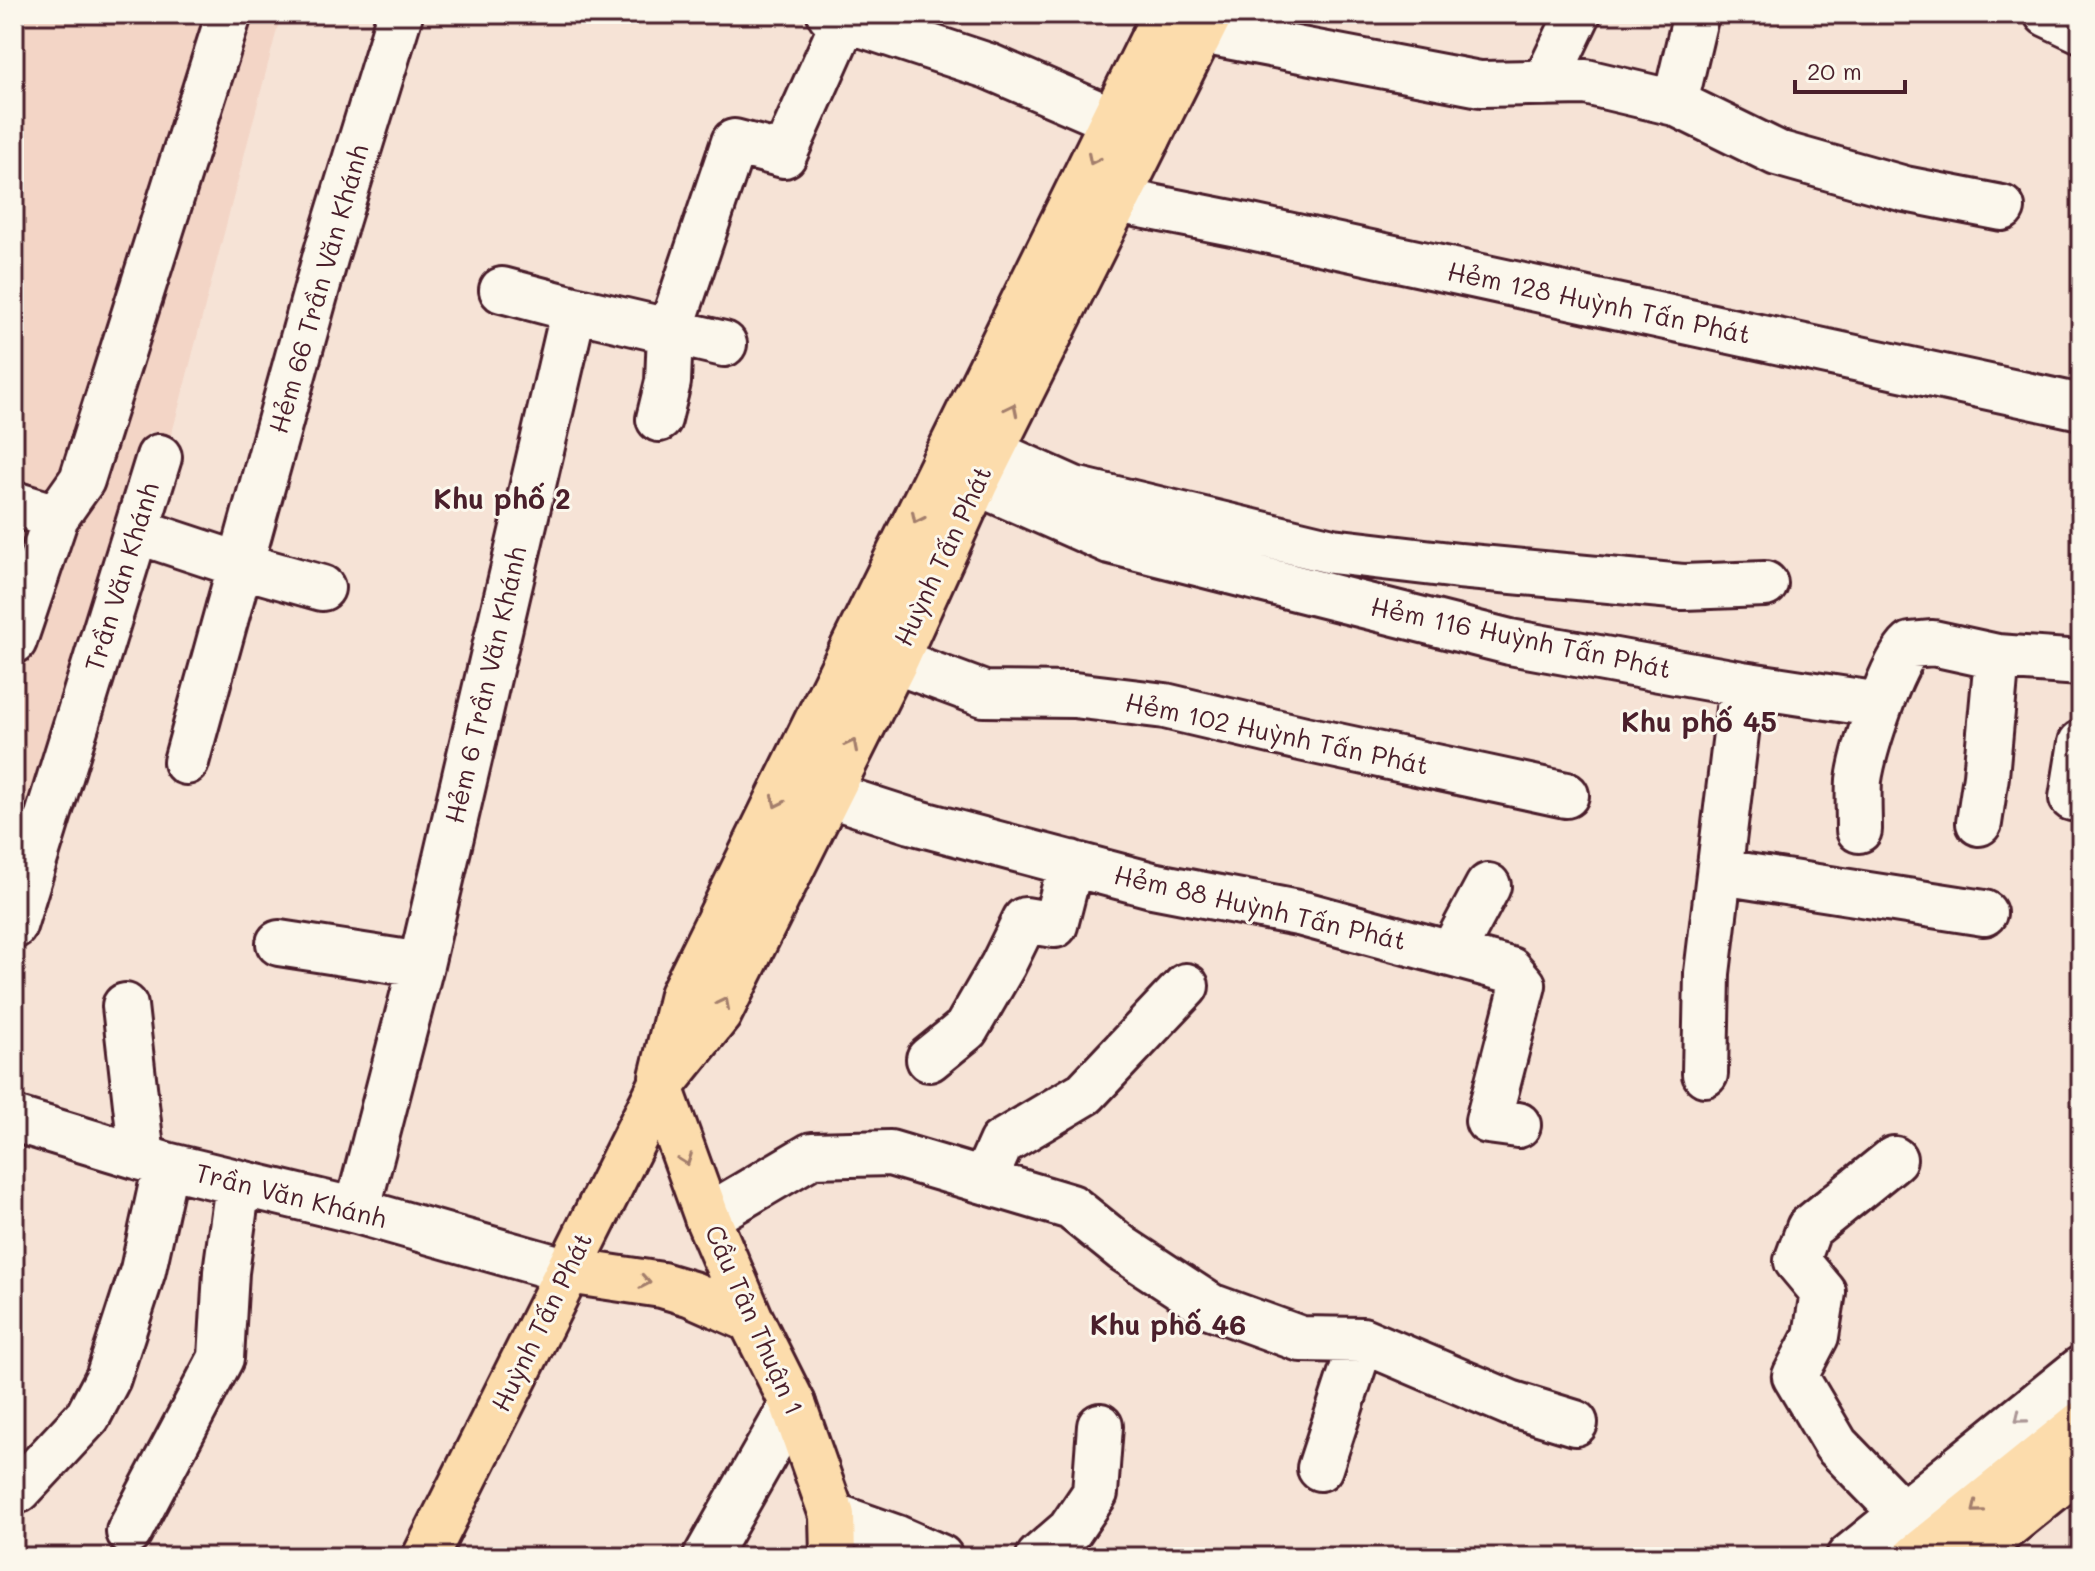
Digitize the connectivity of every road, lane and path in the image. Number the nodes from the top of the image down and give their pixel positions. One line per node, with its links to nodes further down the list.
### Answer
1 (229, 14): 23 (street)
2 (400, 14): 25 (street, Hẻm 66 Trần Văn Khánh)
3 (1578, 14): 9 (street)
4 (1696, 14): 10 (street)
5 (2047, 14): 8 (street)
6 (841, 15): 11 (street); 16 (street)
7 (1192, 20): 9 (street); 11 (main road, Huỳnh Tấn Phát)
8 (2081, 30)
9 (1545, 83): 10 (street)
10 (1675, 103): 13 (street)
11 (1130, 129): 12 (main road, Huỳnh Tấn Phát); 20 (main road, Huỳnh Tấn Phát, one-way to 20)
12 (1116, 200): 18 (street, Hẻm 128 Huỳnh Tấn Phát); 20 (main road, Huỳnh Tấn Phát, one-way to 12)
13 (2002, 208)
14 (502, 290): 15 (street)
15 (574, 309): 16 (street); 48 (street, Hẻm 6 Trần Văn Khánh)
16 (670, 332): 17 (street); 19 (street)
17 (724, 344)
18 (2081, 407)
19 (659, 419)
20 (968, 456): 26 (street); 30 (main road, Huỳnh Tấn Phát); 32 (street, Hẻm 116 Huỳnh Tấn Phát); 53 (main road, Huỳnh Tấn Phát, one-way to 53)
21 (159, 457): 24 (street, Trần Văn Khánh)
22 (14, 504): 23 (street)
23 (56, 517): 28 (street)
24 (137, 531): 25 (street); 45 (street, Trần Văn Khánh)
25 (240, 565): 27 (street); 35 (street, Hẻm 66 Trần Văn Khánh)
26 (1765, 584)
27 (322, 588)
28 (14, 641)
29 (1997, 657): 31 (street); 33 (street); 39 (street)
30 (895, 661): 36 (main road, Huỳnh Tấn Phát, one-way to 30); 37 (street, Hẻm 102 Huỳnh Tấn Phát)
31 (2081, 663)
32 (1742, 684): 33 (street, Hẻm 116 Huỳnh Tấn Phát); 42 (street)
33 (1880, 705): 40 (street)
34 (2081, 743): 38 (street)
35 (186, 762)
36 (827, 794): 41 (street, Hẻm 88 Huỳnh Tấn Phát); 53 (main road, Huỳnh Tấn Phát, one-way to 36)
37 (1566, 795)
38 (2072, 798)
39 (1979, 823)
40 (1859, 830)
41 (1071, 863): 47 (street, Hẻm 88 Huỳnh Tấn Phát); 51 (street)
42 (1721, 872): 44 (street); 52 (street)
43 (1488, 886): 47 (street)
44 (1984, 913)
45 (14, 926)
46 (279, 943): 48 (street)
47 (1452, 953): 55 (street, Hẻm 88 Huỳnh Tấn Phát)
48 (421, 965): 60 (street, Hẻm 6 Trần Văn Khánh)
49 (1186, 986): 58 (street)
50 (125, 1006): 57 (street)
51 (929, 1059)
52 (1705, 1074)
53 (660, 1087): 61 (main road, Cầu Tân Thuận 1, one-way to 61); 62 (main road, Huỳnh Tấn Phát)
54 (14, 1119): 57 (street, Trần Văn Khánh)
55 (1518, 1125)
56 (1894, 1159): 73 (street)
57 (154, 1162): 59 (street, Trần Văn Khánh); 72 (street)
58 (984, 1181): 61 (street); 64 (street)
59 (238, 1184): 60 (street, Trần Văn Khánh); 74 (street)
60 (357, 1211): 62 (street, Trần Văn Khánh)
61 (707, 1217): 63 (main road, Cầu Tân Thuận 1)
62 (568, 1271): 63 (main road, one-way to 63); 77 (main road, Huỳnh Tấn Phát)
63 (751, 1320): 66 (main road, Cầu Tân Thuận 1)
64 (1362, 1340): 67 (street); 71 (street)
65 (2081, 1369): 73 (street, one-way to 73)
66 (793, 1404): 75 (main road, Cầu Tân Thuận 1); 78 (street)
67 (1575, 1423)
68 (2081, 1424): 82 (main road, one-way to 82)
69 (1100, 1426): 80 (street)
70 (2081, 1466): 83 (main road)
71 (1320, 1468)
72 (19, 1490)
73 (1903, 1514): 81 (street)
74 (129, 1532)
75 (833, 1536): 76 (street)
76 (894, 1547): 79 (street)
77 (425, 1557)
78 (706, 1557)
79 (940, 1557)
80 (1039, 1557)
81 (1849, 1557)
82 (1916, 1557)
83 (1969, 1557)

